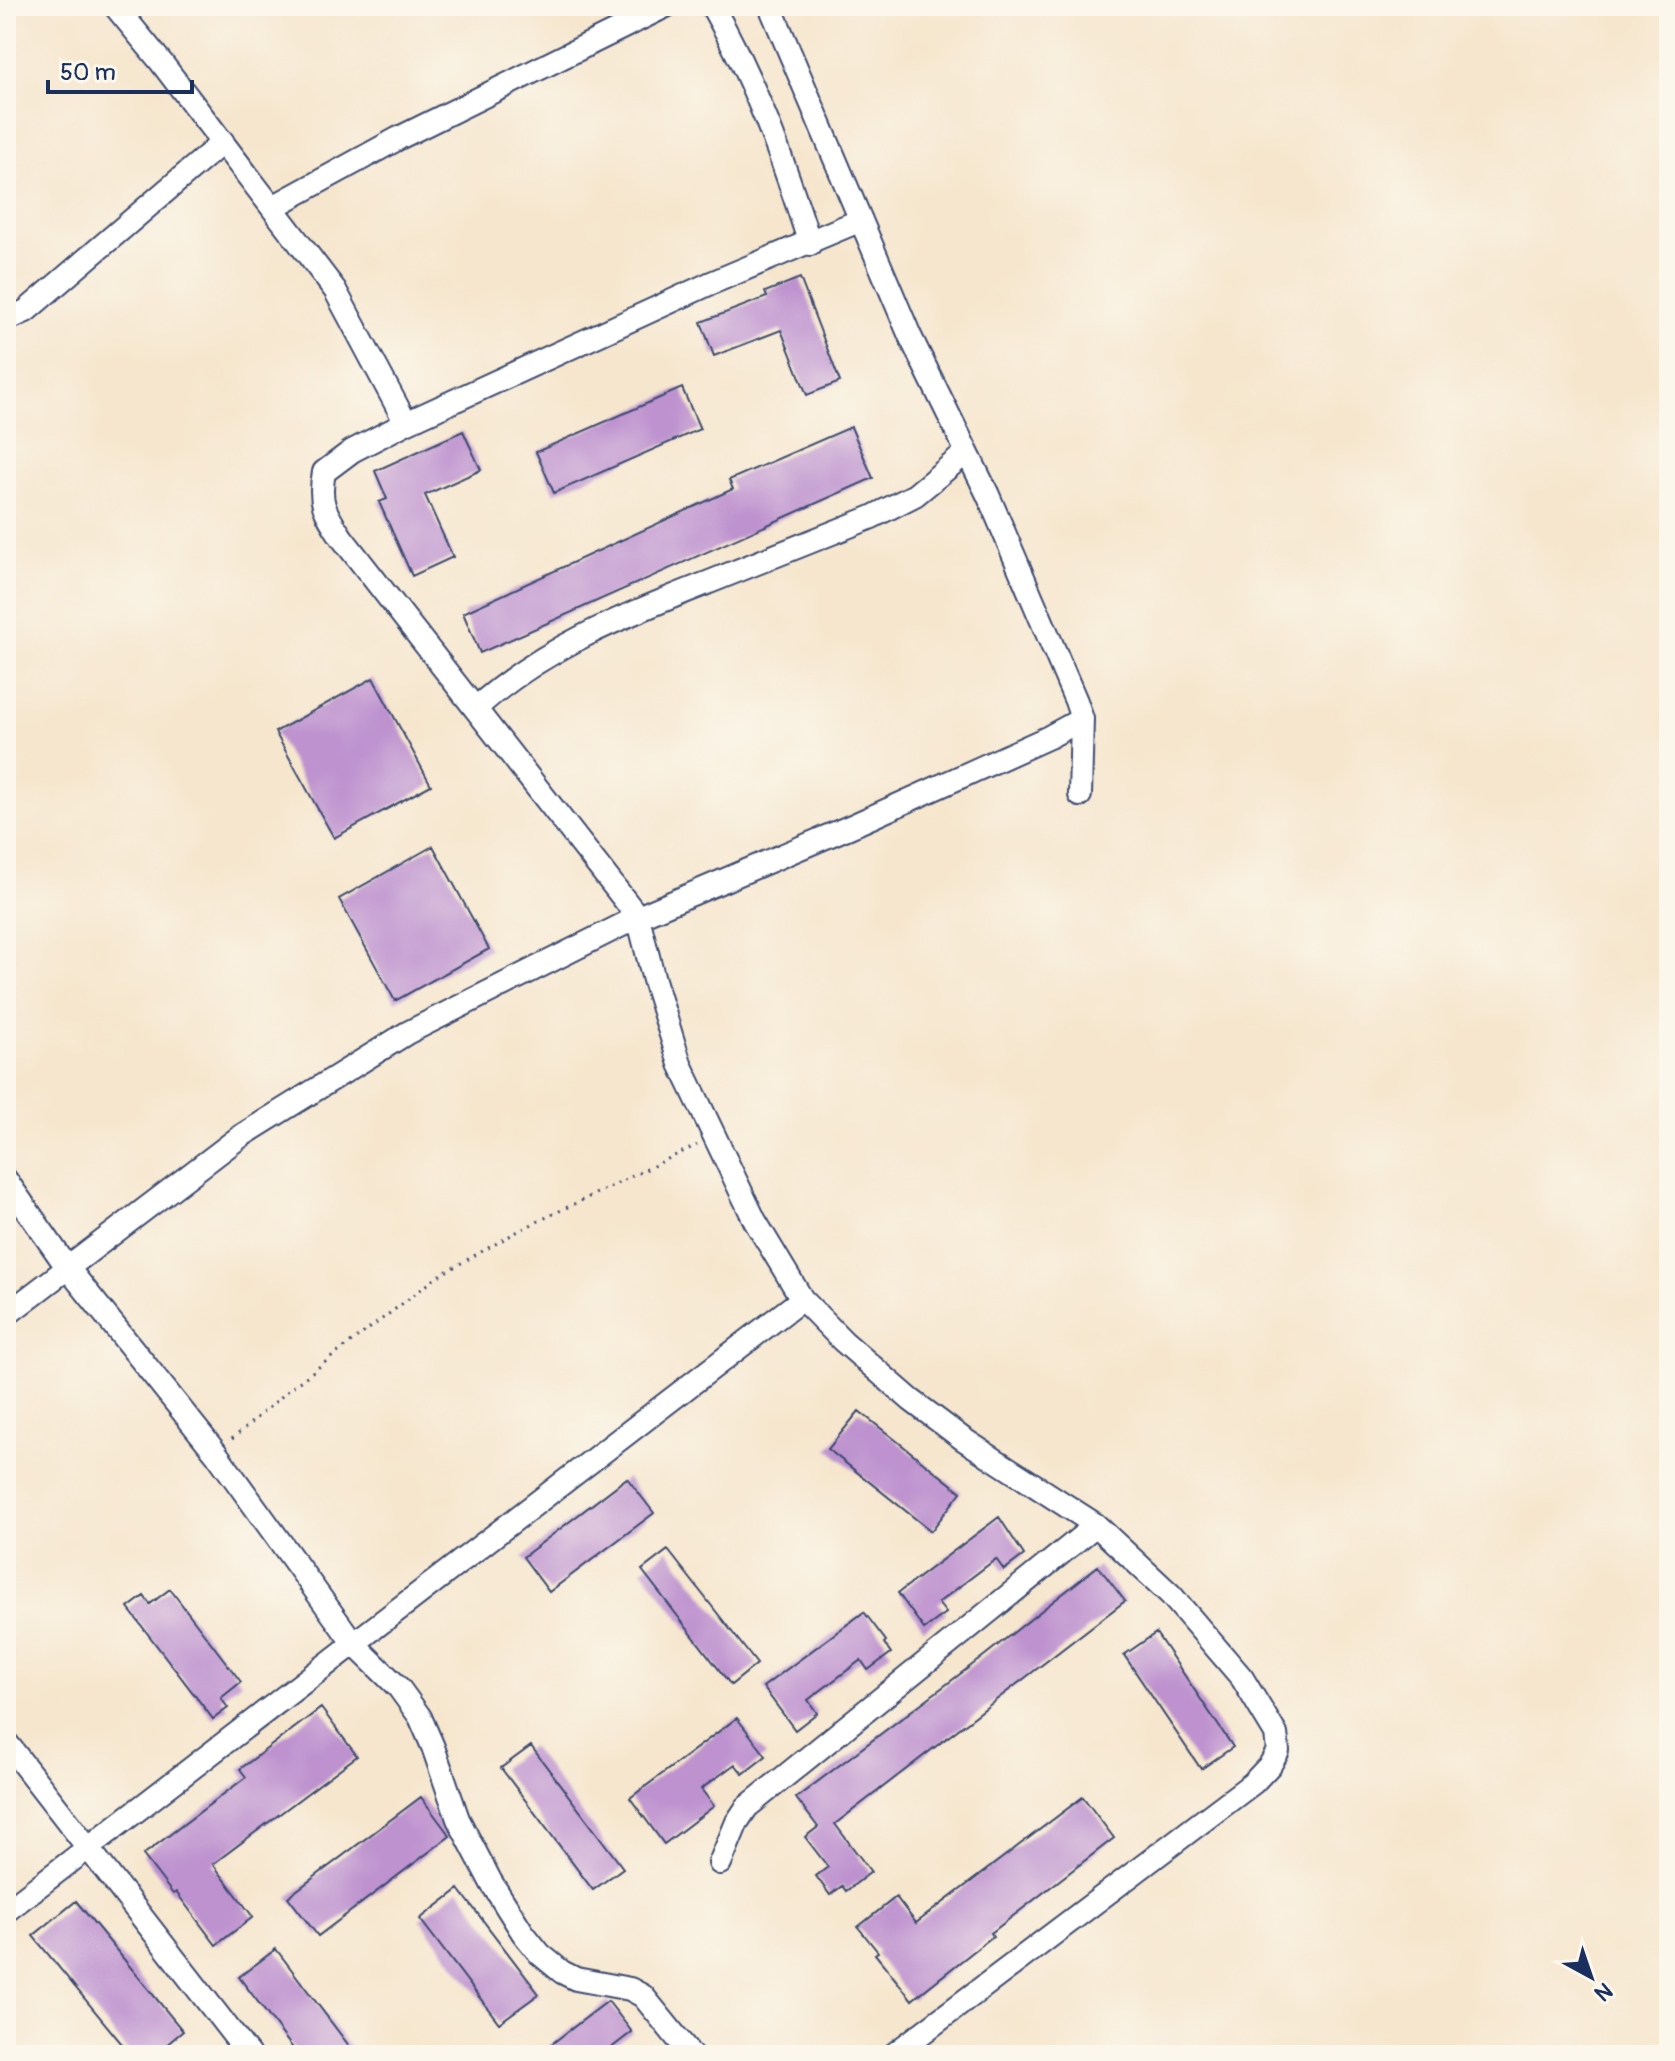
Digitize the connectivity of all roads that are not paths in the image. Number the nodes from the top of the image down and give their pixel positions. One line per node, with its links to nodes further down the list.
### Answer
1 (115, 6): 5 (street)
2 (666, 6): 6 (street)
3 (712, 6): 8 (street)
4 (770, 6): 7 (street)
5 (223, 142): 6 (street); 9 (street)
6 (273, 207): 10 (street)
7 (861, 220): 8 (street); 11 (street)
8 (810, 244): 10 (street)
9 (6, 320)
10 (406, 423): 12 (street)
11 (967, 452): 12 (street); 13 (street)
12 (476, 708): 15 (street)
13 (1082, 719): 14 (street); 15 (street)
14 (1080, 795)
15 (638, 917): 17 (street); 18 (street)
16 (6, 1180): 17 (street)
17 (67, 1267): 19 (street); 21 (street)
18 (802, 1299): 20 (street); 21 (street)
19 (6, 1315)
20 (1096, 1525): 24 (street); 28 (street)
21 (354, 1644): 23 (street); 27 (street)
22 (6, 1742): 23 (street)
23 (88, 1848): 25 (street); 26 (street)
24 (720, 1863)
25 (6, 1911)
26 (249, 2055)
27 (691, 2055)
28 (893, 2055)

